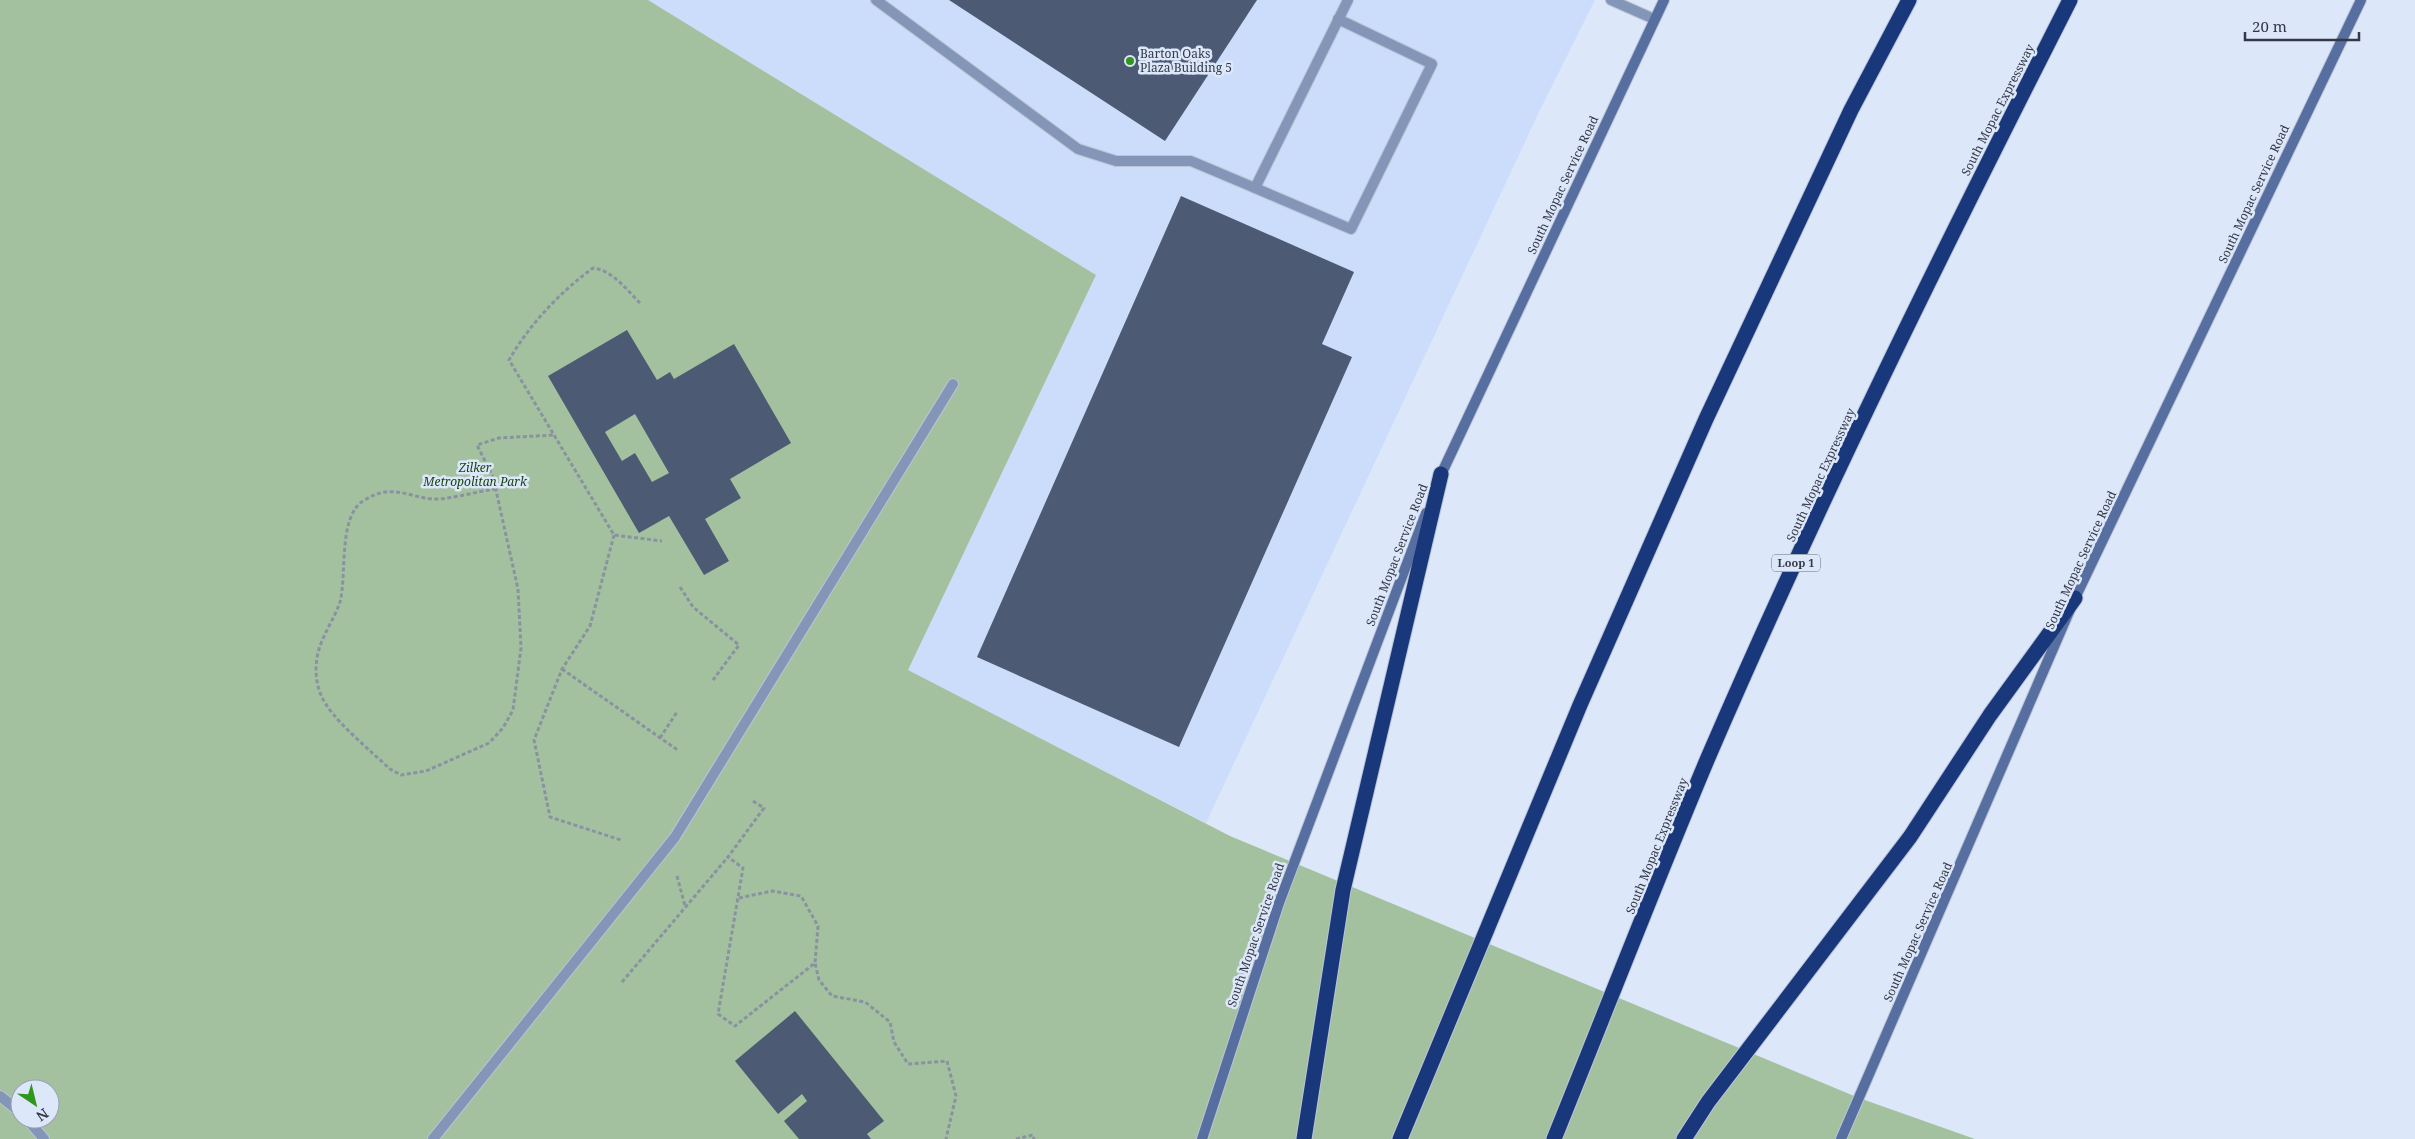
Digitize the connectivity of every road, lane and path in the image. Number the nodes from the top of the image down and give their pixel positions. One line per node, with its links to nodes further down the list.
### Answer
1 (876, 0): 10 (lane)
2 (1348, 0): 8 (lane)
3 (1611, 0): 9 (lane)
4 (1664, 0): 9 (main road, South Mopac Service Road)
5 (1909, 0): 43 (highway)
6 (2070, 0): 44 (highway, South Mopac Expressway / Loop 1)
7 (2361, 0): 19 (main road, South Mopac Service Road)
8 (1338, 19): 10 (lane); 10 (lane)
9 (1654, 19): 14 (main road, South Mopac Service Road)
10 (1255, 188)
11 (640, 303): 13 (path)
12 (953, 384): 37 (lane)
13 (554, 435): 15 (path); 16 (path)
14 (1440, 474): 41 (main road, South Mopac Service Road); 42 (highway)
15 (496, 489): 15 (path)
16 (614, 535): 17 (path); 20 (path)
17 (662, 541)
18 (680, 587): 21 (path)
19 (2075, 598): 45 (highway); 46 (main road, South Mopac Service Road)
20 (562, 669): 23 (path); 26 (path)
21 (713, 680)
22 (677, 712): 23 (path)
23 (660, 738): 24 (path)
24 (679, 751)
25 (753, 801): 27 (path)
26 (621, 840)
27 (728, 857): 29 (path); 30 (path)
28 (677, 874): 30 (path)
29 (739, 898): 31 (path); 31 (path)
30 (685, 907): 32 (path)
31 (815, 963): 38 (path)
32 (622, 982)
33 (0, 1096): 34 (lane)
34 (10, 1104)
35 (36, 1129): 36 (lane)
36 (44, 1139)
37 (433, 1139)
38 (946, 1139)
39 (1016, 1139): 40 (path)
40 (1034, 1139)
41 (1202, 1139)
42 (1304, 1139)
43 (1400, 1139)
44 (1554, 1139)
45 (1684, 1139)
46 (1841, 1139)

